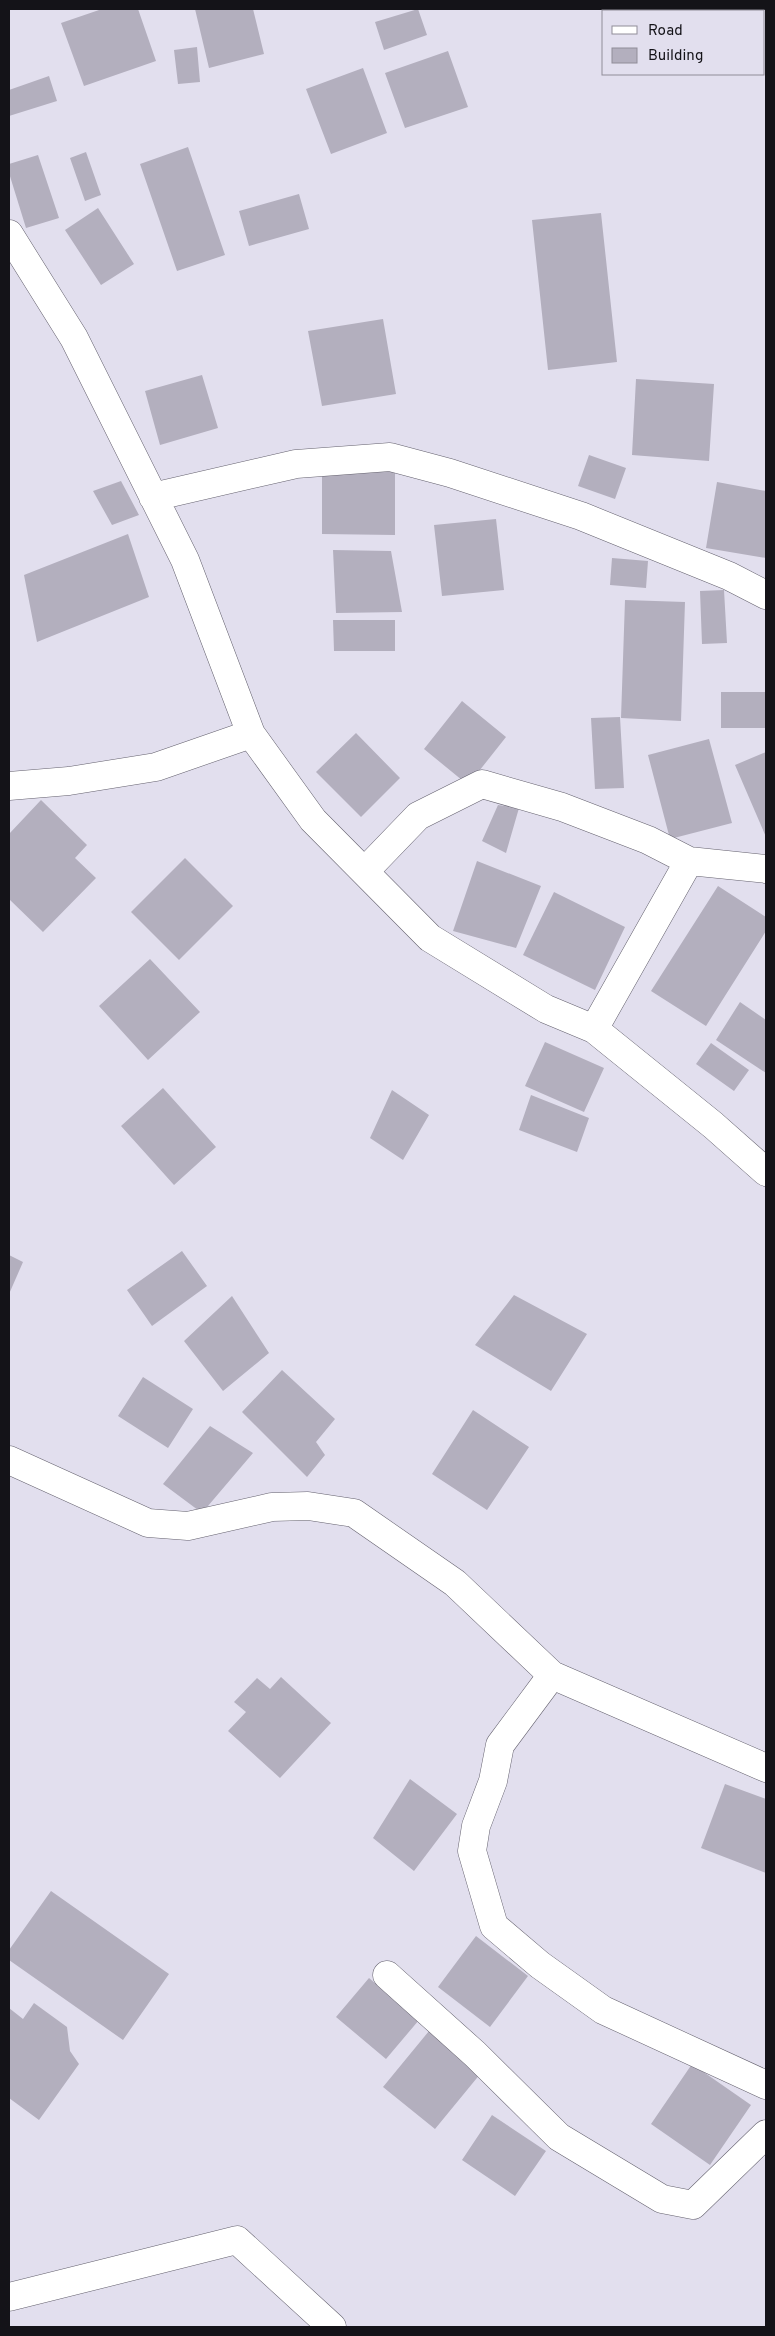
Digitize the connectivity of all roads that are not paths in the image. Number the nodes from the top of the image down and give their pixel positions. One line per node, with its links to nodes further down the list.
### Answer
1 (9, 234): 2 (street)
2 (153, 497): 3 (street); 4 (street)
3 (766, 595)
4 (251, 734): 5 (street); 8 (street)
5 (9, 786)
6 (689, 861): 7 (street); 8 (street); 9 (street)
7 (766, 869)
8 (365, 870): 9 (street)
9 (594, 1028): 10 (street)
10 (766, 1172)
11 (9, 1460): 12 (street)
12 (552, 1675): 13 (street); 15 (street)
13 (766, 1768)
14 (387, 1975): 16 (street)
15 (766, 2085)
16 (766, 2134)
17 (9, 2297): 18 (street)
18 (332, 2327)

